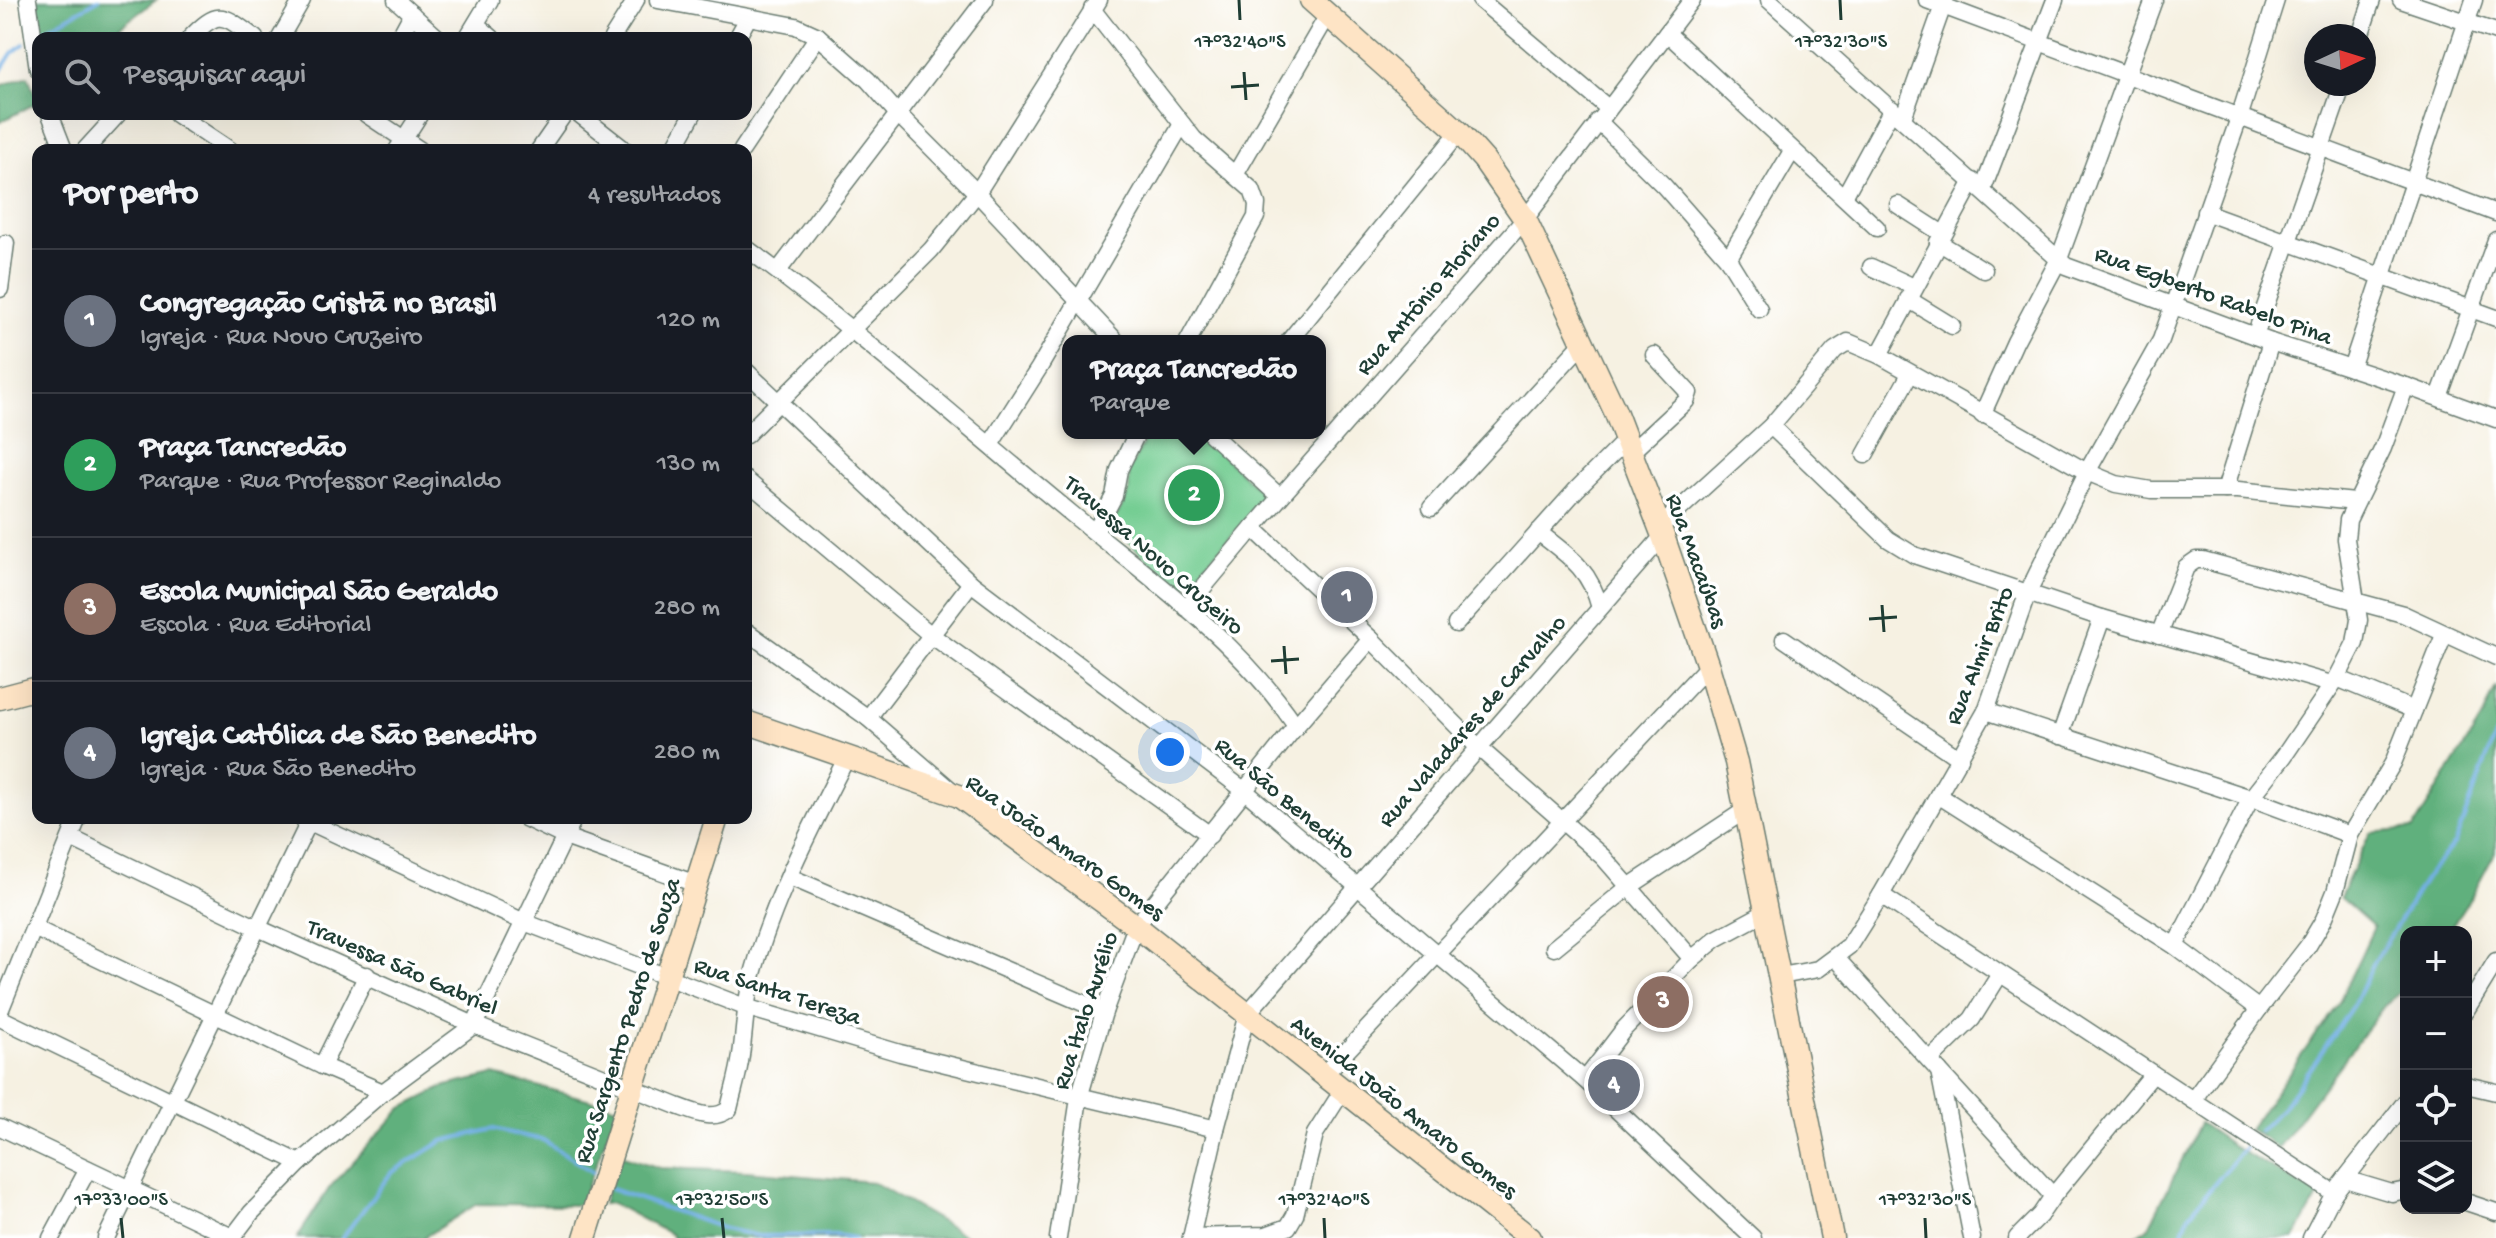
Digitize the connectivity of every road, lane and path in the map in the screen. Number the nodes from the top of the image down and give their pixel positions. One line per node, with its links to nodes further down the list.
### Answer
1 (28, 0): 26 (street)
2 (302, 0): 29 (street)
3 (396, 0): 20 (street)
4 (490, 0): 25 (street)
5 (636, 0): 32 (street)
6 (658, 0): 22 (street)
7 (985, 0): 40 (street)
8 (1311, 0): 21 (street, Rua Macaúbas)
9 (1480, 0): 42 (street)
10 (1769, 0): 41 (street, Rua Egberto Rabelo Pina)
11 (2055, 0): 37 (street)
12 (2154, 0): 38 (street)
13 (2276, 0): 43 (street, Rua Almir Brito)
14 (2372, 0): 24 (street)
15 (2401, 0): 23 (street)
16 (2474, 0): 23 (street)
17 (1938, 2): 37 (street); 41 (street)
18 (1683, 3): 35 (street, Rua Antônio Floriano)
19 (1096, 4): 52 (street); 68 (street)
20 (412, 14): 30 (street); 31 (street)
21 (1328, 15): 53 (street, Rua Macaúbas); 65 (street)
22 (748, 18): 33 (street); 36 (street)
23 (2466, 22): 34 (street); 66 (street)
24 (2364, 24)
25 (472, 31)
26 (33, 32)
27 (196, 32): 28 (street)
28 (246, 32)
29 (283, 32)
30 (402, 32)
31 (432, 32)
32 (616, 32)
33 (740, 32)
34 (2496, 32)
35 (1667, 33): 42 (street, Rua Antônio Floriano); 64 (street)
36 (818, 36): 40 (street); 62 (street)
37 (2039, 41): 38 (street); 67 (street)
38 (2128, 75): 43 (street); 81 (street)
39 (2339, 96): 63 (street)
40 (897, 113): 68 (street); 84 (street)
41 (1898, 113): 67 (street, Rua Egberto Rabelo Pina); 69 (street)
42 (1603, 115): 73 (street, Rua Antônio Floriano); 80 (street)
43 (2239, 118): 63 (street); 71 (street, Rua Almir Brito)
44 (52, 120): 54 (street)
45 (112, 120): 55 (street)
46 (185, 120): 56 (street)
47 (373, 120): 57 (street)
48 (416, 120): 58 (street)
49 (560, 120): 59 (street)
50 (587, 120): 60 (street)
51 (690, 120): 61 (street)
52 (1182, 124): 65 (street); 88 (street)
53 (1459, 132): 73 (street, Rua Macaúbas); 97 (street)
54 (62, 144)
55 (90, 144)
56 (221, 144)
57 (400, 144)
58 (402, 144)
59 (543, 144)
60 (617, 144)
61 (676, 144)
62 (746, 144)
63 (2321, 149): 66 (street); 78 (street)
64 (1792, 151): 69 (street); 80 (street)
65 (1235, 175): 96 (street)
66 (2413, 184): 72 (street); 85 (street)
67 (1978, 185): 75 (street); 81 (street, Rua Egberto Rabelo Pina)
68 (977, 193): 88 (street); 94 (street)
69 (1844, 197): 74 (street)
70 (1898, 205): 75 (street)
71 (2205, 212): 78 (street); 89 (street, Rua Almir Brito)
72 (2496, 213)
73 (1525, 219): 99 (street, Rua Macaúbas); 120 (street, Rua Antônio Floriano)
74 (1877, 228)
75 (1940, 238): 83 (street); 87 (street)
76 (2496, 240): 91 (street)
77 (6, 243): 86 (street)
78 (2288, 243): 85 (street); 98 (street)
79 (752, 252): 84 (street, Travessa Novo Cruzeiro)
80 (1728, 259): 90 (street)
81 (2059, 259): 89 (street, Rua Egberto Rabelo Pina); 108 (street)
82 (1871, 267): 87 (street)
83 (1984, 270)
84 (778, 271): 94 (street, Travessa Novo Cruzeiro)
85 (2381, 277): 91 (street); 102 (street)
86 (0, 289)
87 (1911, 293): 93 (street); 101 (street)
88 (1077, 300): 95 (street); 114 (street)
89 (2173, 306): 98 (street, Rua Egberto Rabelo Pina); 117 (street, Rua Almir Brito)
90 (1759, 309)
91 (2472, 309): 92 (street); 106 (street)
92 (2496, 318)
93 (1952, 326)
94 (853, 331): 107 (street); 114 (street, Travessa Novo Cruzeiro)
95 (1110, 335)
96 (1191, 335)
97 (1294, 335)
98 (2263, 339): 102 (street, Rua Egberto Rabelo Pina); 119 (street)
99 (1584, 342): 115 (street, Rua Macaúbas); 122 (street)
100 (1654, 355): 115 (street)
101 (1879, 355): 103 (street); 110 (street, Rua Valadares de Carvalho)
102 (2351, 368): 105 (street, Rua Egberto Rabelo Pina)
103 (1910, 374): 108 (street); 116 (street)
104 (752, 376): 107 (street, Rua São Benedito)
105 (2406, 386): 106 (street, Rua Egberto Rabelo Pina); 121 (street)
106 (2439, 397): 109 (street, Rua Egberto Rabelo Pina)
107 (781, 403): 111 (street); 127 (street, Rua São Benedito)
108 (1982, 415): 117 (street)
109 (2496, 419)
110 (1771, 426): 126 (street, Rua Valadares de Carvalho); 128 (street)
111 (752, 430)
112 (1134, 439): 124 (street)
113 (1217, 439): 120 (street)
114 (990, 445): 124 (street, Travessa Novo Cruzeiro)
115 (1628, 447): 125 (street); 126 (street, Rua Macaúbas)
116 (1865, 455)
117 (2087, 472): 119 (street); 128 (street, Rua Almir Brito)
118 (752, 485): 135 (street)
119 (2225, 490): 121 (street)
120 (1280, 497): 123 (street, Rua Antônio Floriano)
121 (2355, 502): 129 (street)
122 (1431, 508)
123 (1253, 528): 130 (street, Rua Antônio Floriano); 138 (street)
124 (1095, 532): 130 (street, Travessa Novo Cruzeiro)
125 (1538, 532): 131 (street); 133 (street)
126 (1662, 532): 131 (street, Rua Valadares de Carvalho); 141 (street, Rua Macaúbas)
127 (971, 583): 135 (street); 154 (street, Rua São Benedito)
128 (2028, 592): 132 (street); 146 (street, Rua Almir Brito)
129 (2357, 603): 136 (street); 137 (street); 142 (street)
130 (1186, 608): 149 (street, Travessa Novo Cruzeiro)
131 (1600, 608): 151 (street, Rua Valadares de Carvalho)
132 (2102, 618): 136 (street); 150 (street)
133 (1456, 624)
134 (752, 635): 147 (street)
135 (931, 635): 147 (street); 166 (street)
136 (2159, 635): 142 (street)
137 (2444, 635): 140 (street); 145 (street)
138 (1371, 639): 149 (street, Rua Ítalo Aurélio); 151 (street)
139 (1784, 639): 153 (street)
140 (2496, 657)
141 (1708, 666): 158 (street, Rua Macaúbas); 159 (street)
142 (2334, 681): 145 (street); 157 (street)
143 (32, 689): 144 (street)
144 (4, 695)
145 (2414, 710): 167 (street)
146 (1986, 711): 150 (street); 153 (street, Rua Almir Brito)
147 (868, 718): 156 (street)
148 (752, 726): 152 (street, Rua João Amaro Gomes)
149 (1296, 726): 154 (street, Rua Ítalo Aurélio)
150 (2060, 736): 157 (street)
151 (1479, 748): 159 (street); 173 (street, Rua Valadares de Carvalho)
152 (847, 757): 156 (street, Rua João Amaro Gomes); 170 (street)
153 (1960, 759): 155 (street, Rua Almir Brito)
154 (1245, 791): 166 (street, Rua Ítalo Aurélio); 173 (street, Rua São Benedito)
155 (1938, 795): 174 (street, Rua Almir Brito); 180 (street)
156 (959, 796): 177 (street, Rua João Amaro Gomes)
157 (2251, 798): 167 (street); 180 (street)
158 (1747, 809): 172 (street); 175 (street, Rua Macaúbas)
159 (1563, 821): 172 (street); 182 (street)
160 (76, 824): 169 (street)
161 (305, 824): 178 (street)
162 (318, 824): 176 (street, Rua Santa Tereza)
163 (538, 824): 168 (street)
164 (571, 824): 168 (street)
165 (715, 824): 171 (street, Rua Sargento Pedro de Souza)
166 (1210, 835): 177 (street, Rua Ítalo Aurélio)
167 (2350, 835): 192 (street)
168 (565, 837): 171 (street); 176 (street)
169 (71, 838): 178 (street, Travessa São Gabriel); 179 (street)
170 (790, 877): 191 (street); 194 (street)
171 (696, 884): 189 (street, Rua Sargento Pedro de Souza)
172 (1630, 886): 181 (street); 184 (street)
173 (1357, 888): 182 (street, Rua São Benedito); 195 (street, Rua Valadares de Carvalho)
174 (1881, 895): 183 (street, Rua Almir Brito); 186 (street)
175 (1768, 911): 184 (street); 188 (street, Rua Macaúbas)
176 (524, 922): 189 (street, Rua Santa Tereza); 198 (street)
177 (1136, 926): 194 (street, Rua Ítalo Aurélio); 195 (street, Rua João Amaro Gomes)
178 (258, 928): 187 (street, Travessa São Gabriel); 196 (street)
179 (36, 929): 193 (street); 196 (street)
180 (2175, 946): 192 (street)
181 (1554, 948)
182 (1436, 954): 202 (street); 203 (street, Rua São Benedito)
183 (1836, 958): 188 (street, Rua Almir Brito); 200 (street)
184 (1692, 959): 203 (street)
185 (2496, 961): 190 (street)
186 (2000, 974): 200 (street); 201 (street)
187 (367, 975): 198 (street, Travessa São Gabriel); 199 (street)
188 (1781, 976): 231 (street, Rua Macaúbas)
189 (665, 978): 191 (street, Rua Santa Tereza); 204 (street, Rua Sargento Pedro de Souza)
190 (2472, 1000)
191 (745, 1007): 204 (street, Travessa São Gabriel); 209 (street, Rua Santa Tereza)
192 (2259, 1009): 210 (street)
193 (0, 1011)
194 (1104, 1012): 209 (street, Rua Ítalo Aurélio)
195 (1247, 1014): 202 (street, Avenida João Amaro Gomes); 214 (street, Rua Valadares de Carvalho)
196 (216, 1016): 199 (street); 211 (street)
197 (0, 1018): 211 (street)
198 (474, 1025): 204 (street, Travessa São Gabriel); 207 (street)
199 (322, 1066): 207 (street)
200 (1934, 1066): 220 (street); 232 (street)
201 (2153, 1074): 210 (street); 220 (street)
202 (1324, 1075): 206 (street, Avenida João Amaro Gomes)
203 (1585, 1080): 224 (street, Rua São Benedito)
204 (632, 1086): 227 (street, Rua Sargento Pedro de Souza)
205 (2472, 1086): 208 (street)
206 (1343, 1090): 229 (street); 230 (street, Avenida João Amaro Gomes)
207 (383, 1092): 215 (street)
208 (2496, 1092)
209 (1079, 1098): 214 (street, Rua Santa Tereza); 228 (street, Rua Ítalo Aurélio)
210 (2193, 1100): 217 (street)
211 (171, 1101): 215 (street); 218 (street)
212 (2400, 1109): 217 (street)
213 (0, 1127): 216 (street)
214 (1216, 1129): 229 (street, Rua Valadares de Carvalho)
215 (300, 1163): 223 (street)
216 (88, 1169): 218 (street); 225 (street)
217 (2339, 1186): 219 (street); 234 (street)
218 (130, 1189): 223 (street); 226 (street)
219 (2400, 1191)
220 (2053, 1196): 233 (street)
221 (2472, 1204): 222 (street)
222 (2496, 1211)
223 (232, 1237)
224 (1750, 1237)
225 (51, 1238)
226 (106, 1238)
227 (585, 1238)
228 (1058, 1238)
229 (1191, 1238)
230 (1530, 1238)
231 (1832, 1238)
232 (1972, 1238)
233 (2017, 1238)
234 (2311, 1238)

